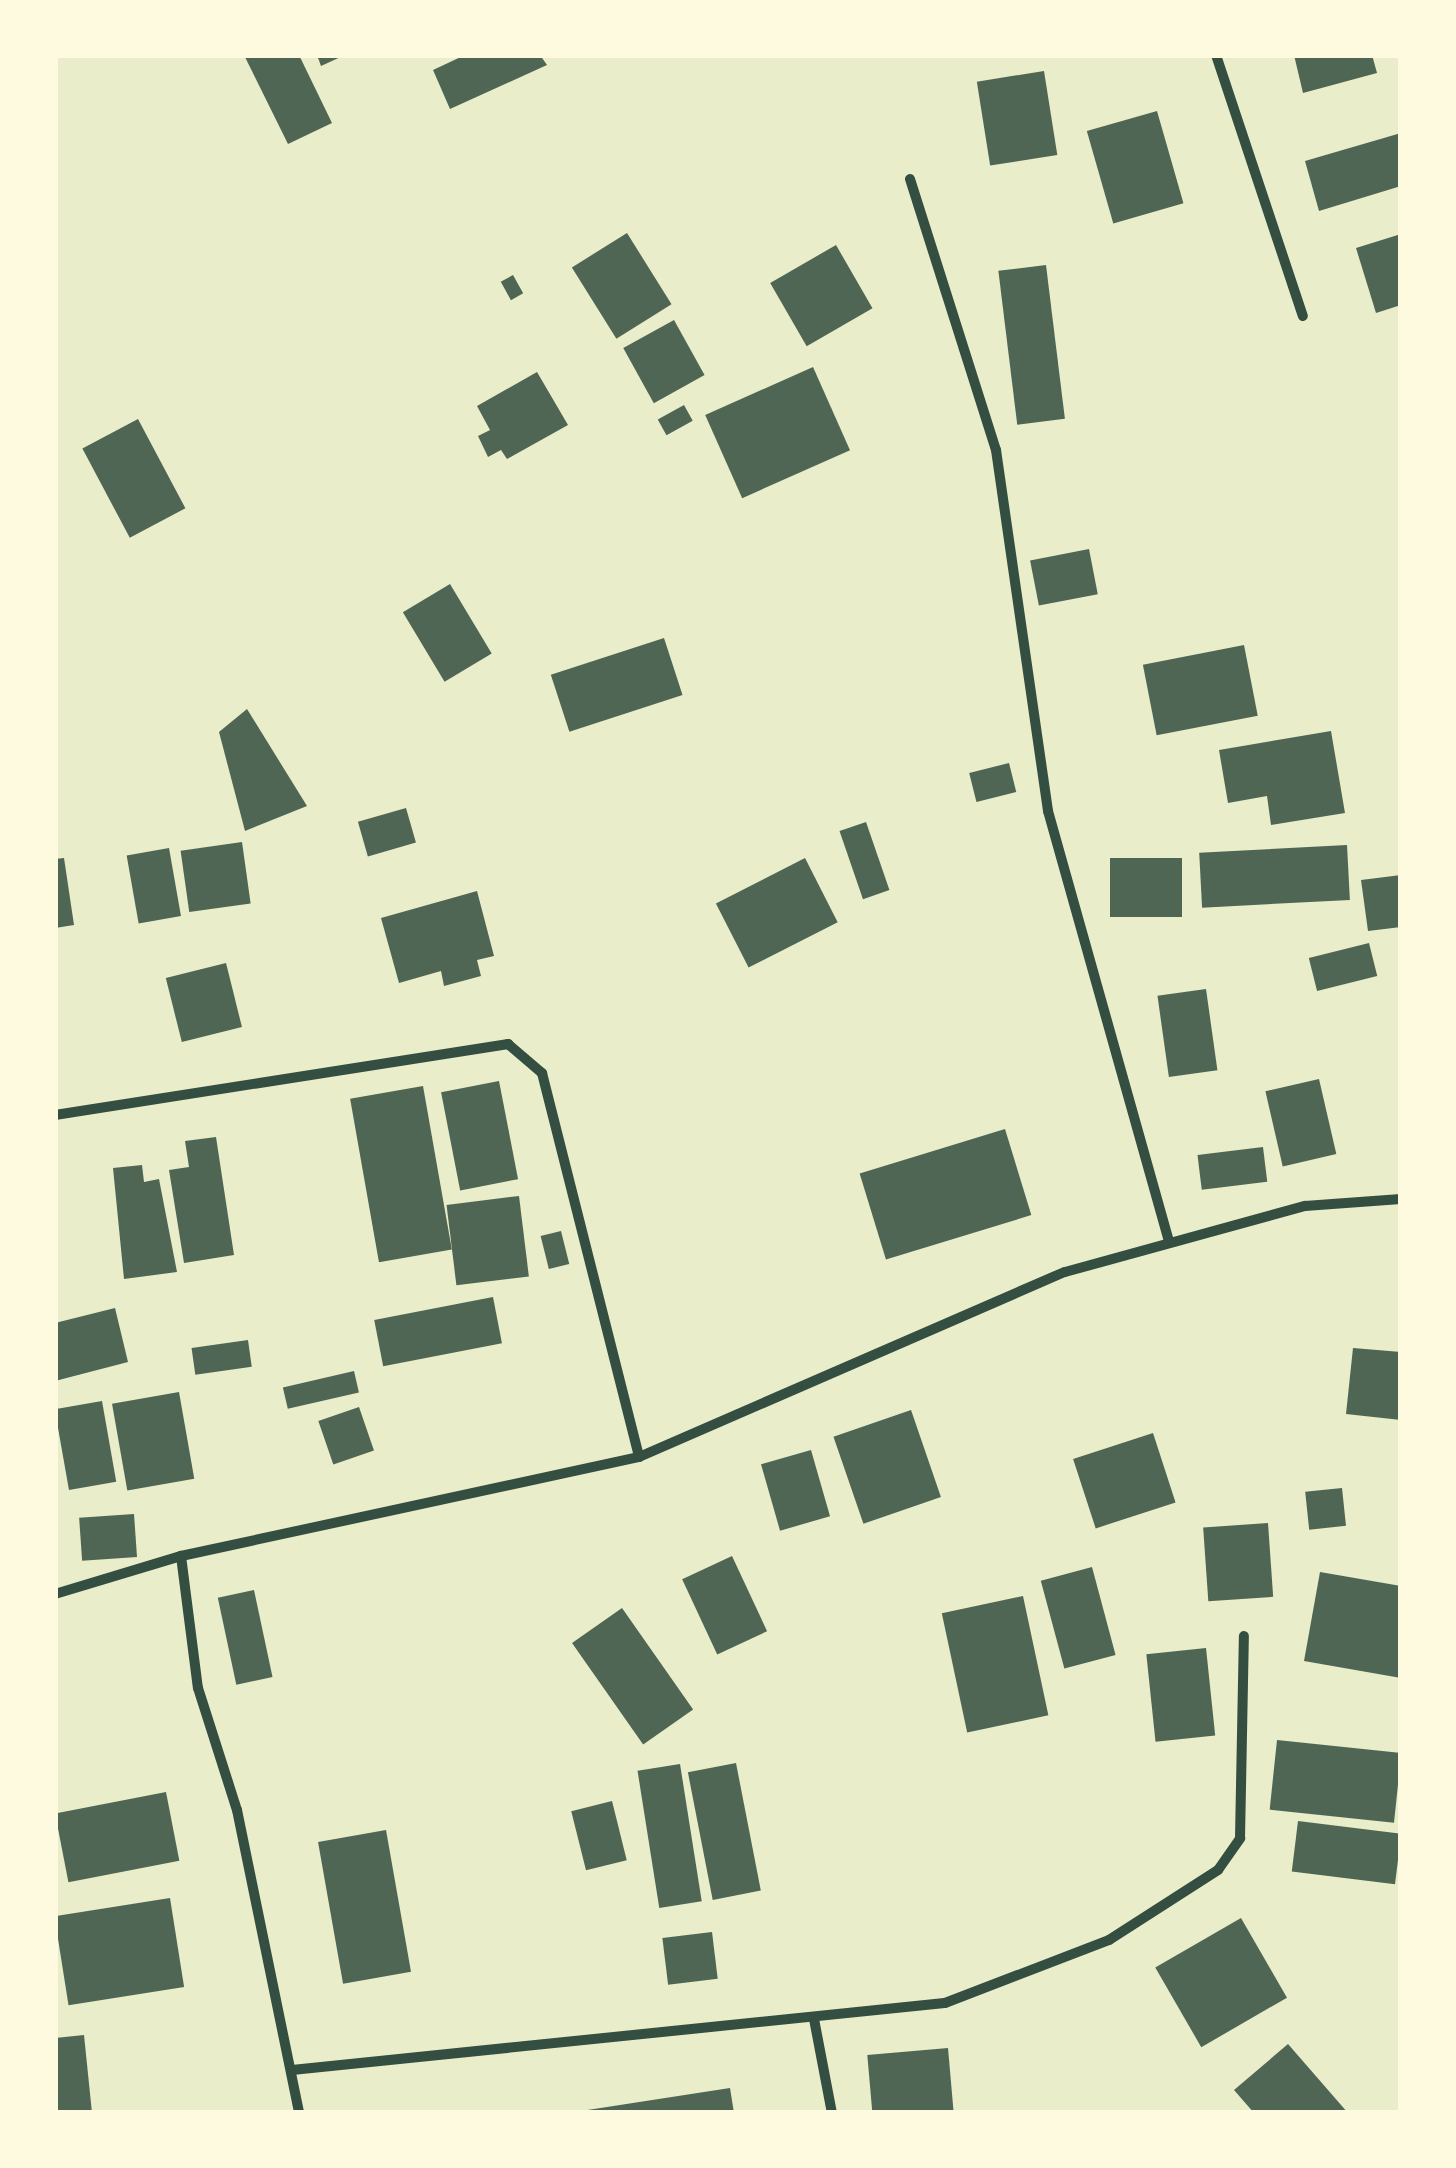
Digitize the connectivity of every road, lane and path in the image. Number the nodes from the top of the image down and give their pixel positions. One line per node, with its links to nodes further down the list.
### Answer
1 (1216, 55): 3 (street)
2 (910, 179): 6 (street)
3 (1304, 316)
4 (55, 1115): 7 (street)
5 (1401, 1199): 6 (street)
6 (1168, 1239): 7 (street)
7 (639, 1458): 8 (street)
8 (181, 1556): 9 (street); 12 (street)
9 (55, 1594)
10 (1244, 1636): 11 (street)
11 (814, 2019): 12 (street); 14 (street)
12 (292, 2070): 13 (street)
13 (299, 2113)
14 (832, 2113)

